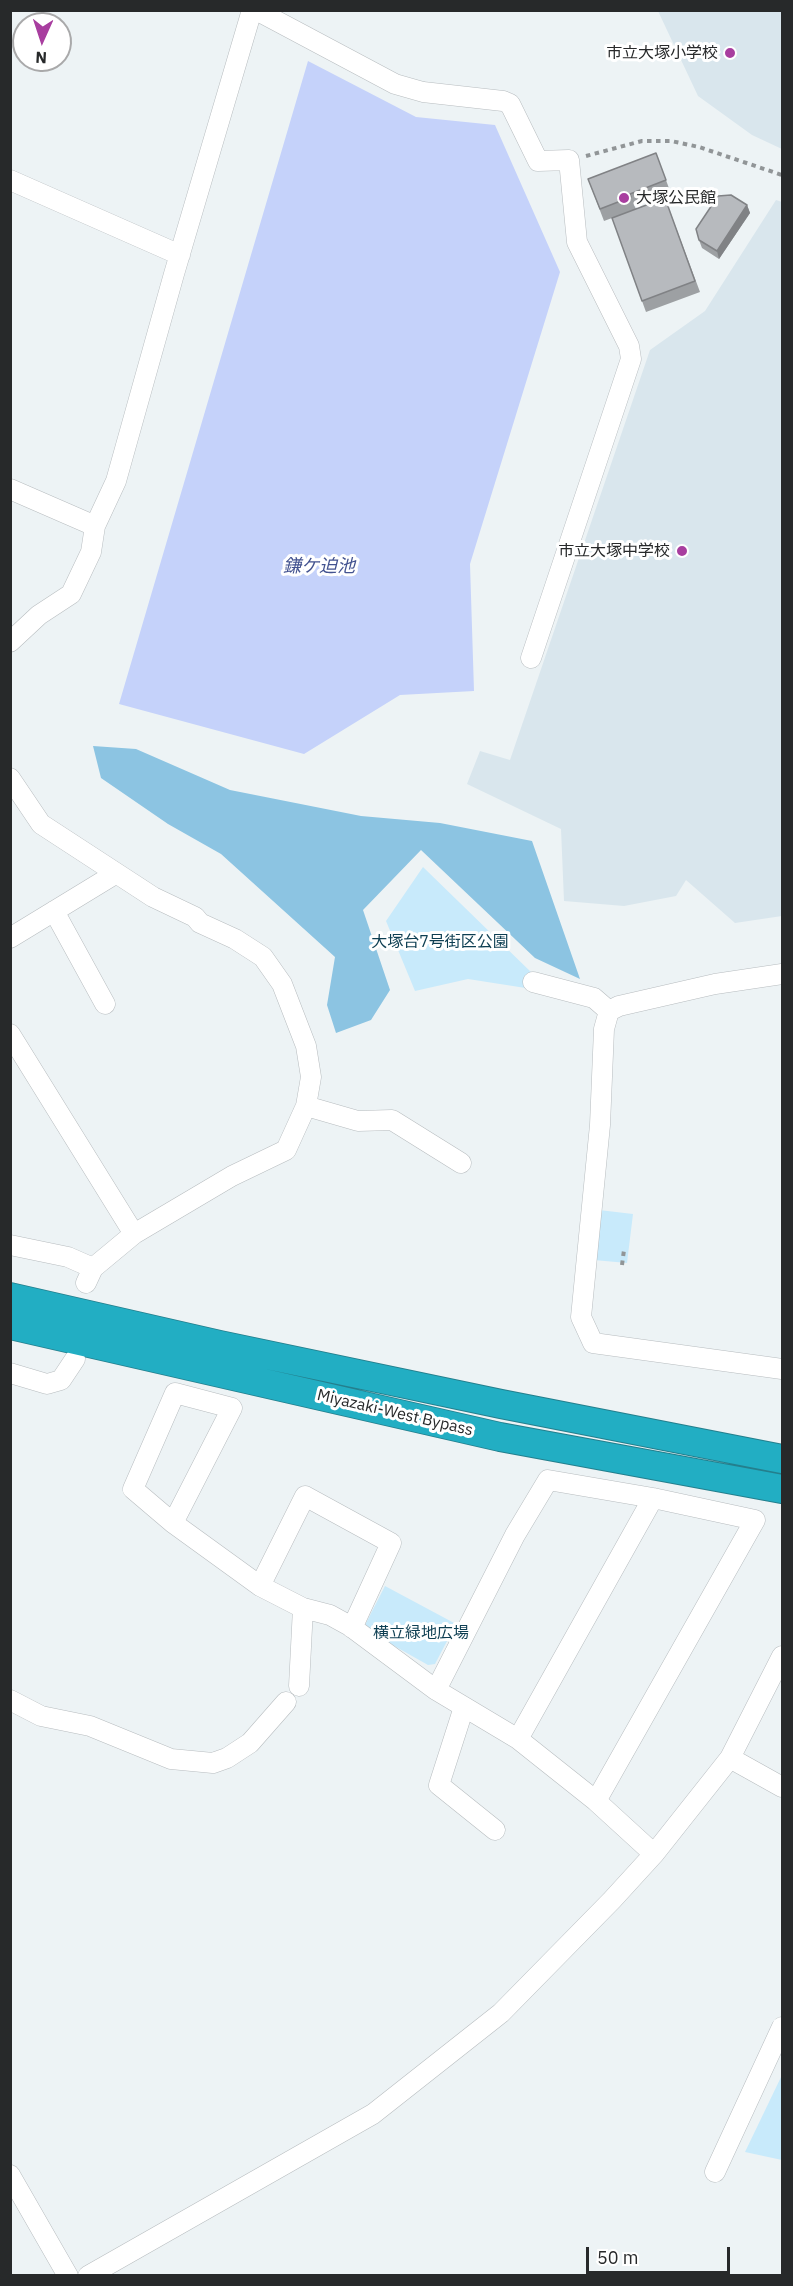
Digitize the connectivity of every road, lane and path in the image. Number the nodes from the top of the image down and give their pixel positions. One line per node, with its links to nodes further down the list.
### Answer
1 (254, 10): 2 (street); 5 (street)
2 (569, 160): 3 (path); 9 (street)
3 (783, 175)
4 (10, 180): 5 (street)
5 (180, 255): 7 (street)
6 (10, 489): 7 (street)
7 (95, 526): 8 (street)
8 (10, 642)
9 (531, 658)
10 (10, 778): 11 (street)
11 (115, 874): 12 (street); 19 (street)
12 (54, 911): 13 (street); 16 (street)
13 (10, 938)
14 (783, 974): 17 (street)
15 (532, 982): 17 (street)
16 (105, 1004)
17 (609, 1011): 30 (street)
18 (10, 1034): 21 (street)
19 (306, 1106): 20 (street); 21 (street)
20 (461, 1163)
21 (134, 1234): 22 (street)
22 (10, 1245)
23 (624, 1250): 24 (path)
24 (623, 1258): 25 (path); 26 (path)
25 (629, 1259)
26 (622, 1265)
27 (10, 1297): 32 (highway, Miyazaki-West Bypass)
28 (10, 1325): 33 (highway, Miyazaki-West Bypass)
29 (75, 1359): 31 (street)
30 (783, 1369)
31 (10, 1373)
32 (783, 1459)
33 (783, 1489)
34 (653, 1498): 41 (street); 45 (street); 48 (street)
35 (173, 1523): 35 (street); 36 (street)
36 (260, 1586): 37 (street); 38 (street)
37 (303, 1608): 38 (street); 40 (street)
38 (352, 1628): 41 (street)
39 (783, 1656): 46 (street)
40 (300, 1686)
41 (435, 1690): 44 (street)
42 (10, 1700): 43 (street)
43 (286, 1702)
44 (464, 1707): 45 (street); 49 (street)
45 (518, 1739): 48 (street)
46 (730, 1758): 47 (street); 50 (street)
47 (783, 1787)
48 (596, 1801): 50 (street)
49 (495, 1830)
50 (654, 1854): 55 (street)
51 (783, 2027): 52 (street)
52 (715, 2172)
53 (10, 2175): 54 (street)
54 (68, 2276)
55 (88, 2276)

